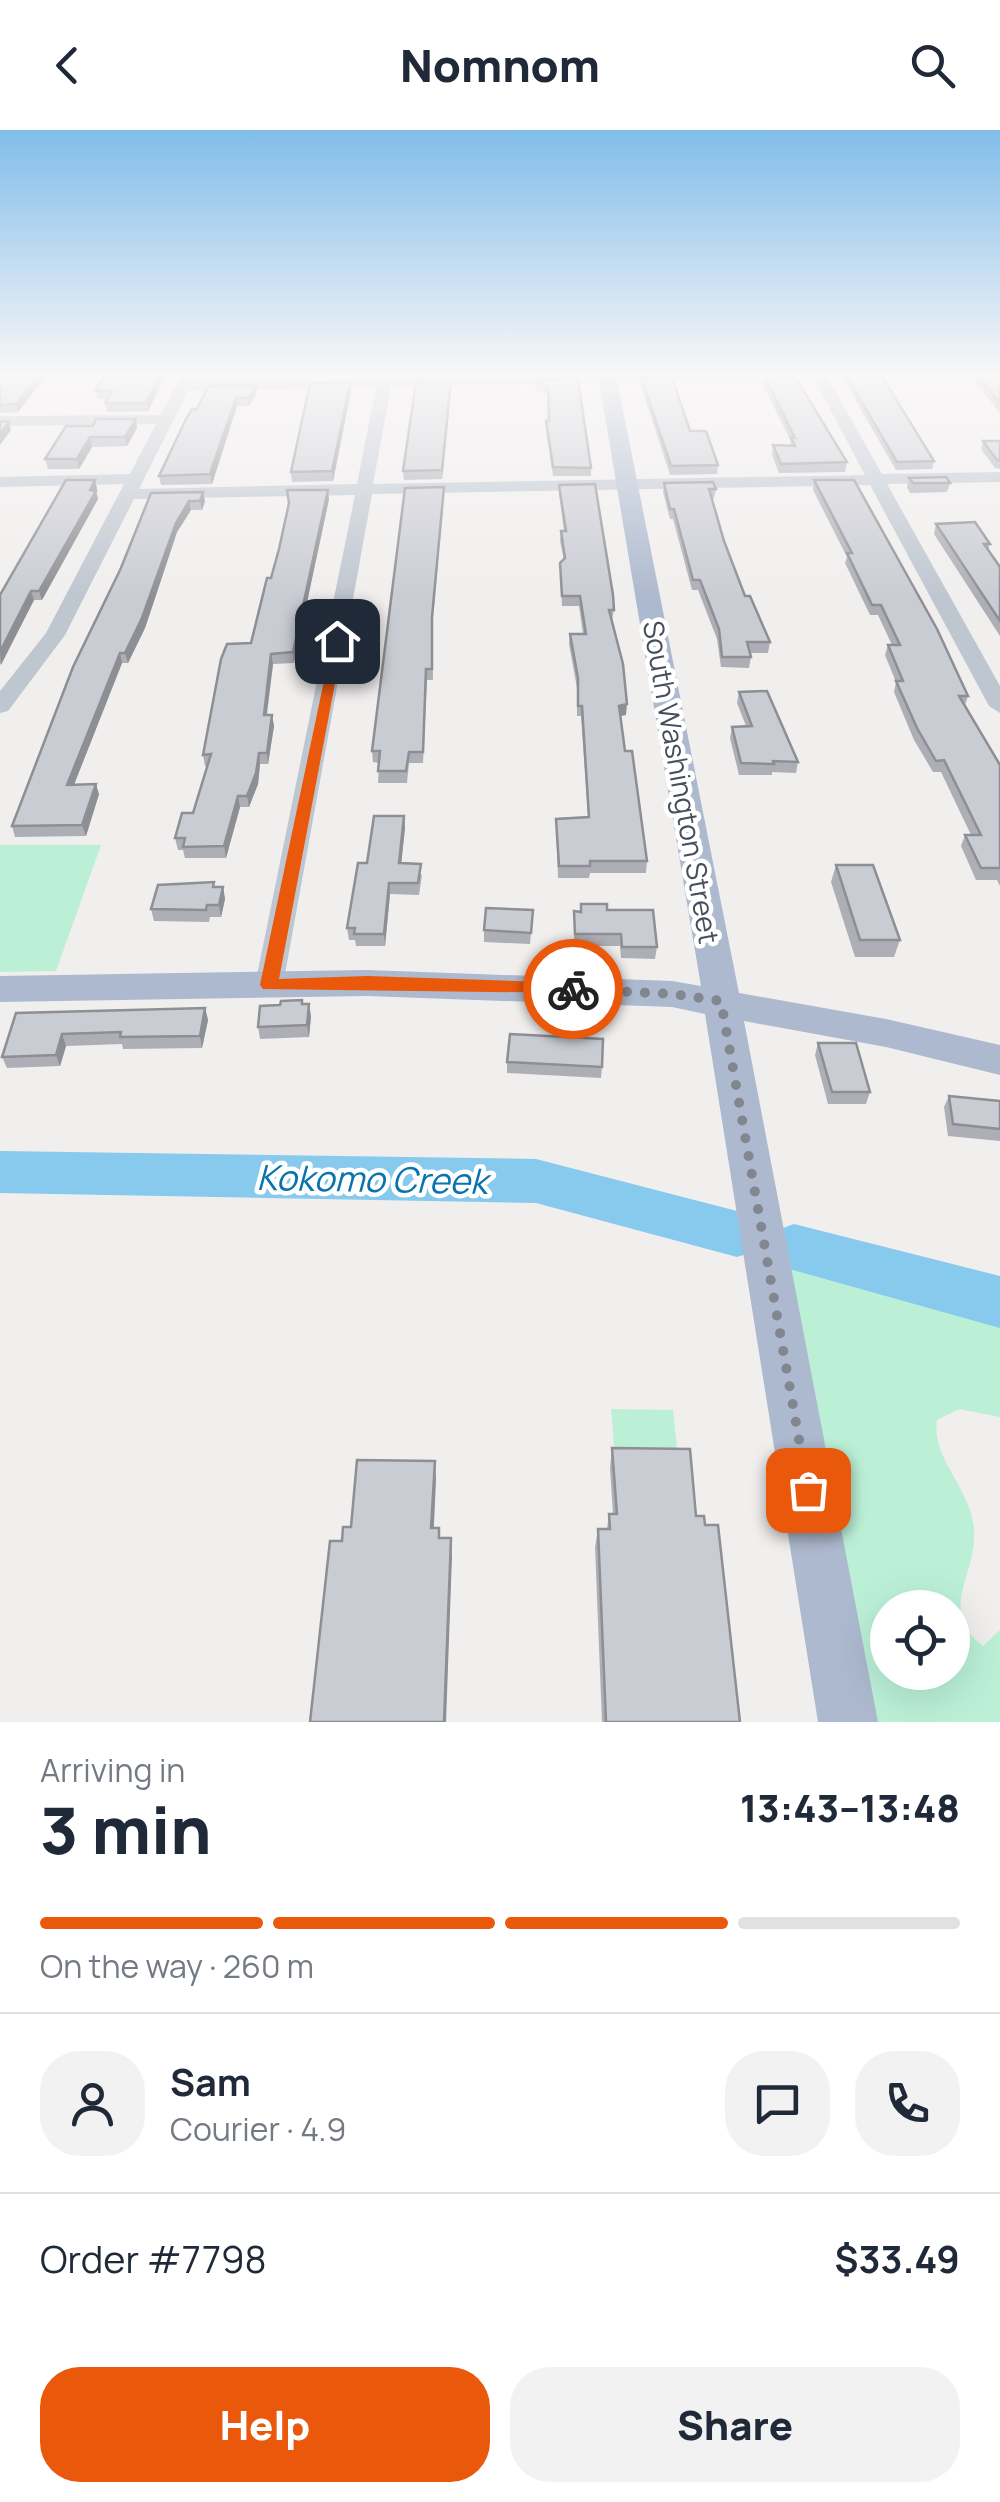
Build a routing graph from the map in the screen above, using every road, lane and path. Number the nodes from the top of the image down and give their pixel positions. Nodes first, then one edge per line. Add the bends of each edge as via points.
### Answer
1 (151, 449) edge
2 (373, 449) edge
3 (621, 449) edge
4 (861, 449) edge
5 (877, 478) junction
6 (1000, 478) edge
7 (0, 482) edge
8 (628, 484) junction
9 (132, 487) junction
10 (366, 490) junction
11 (0, 706) edge
12 (1000, 706) edge
13 (269, 985) junction
14 (0, 989) edge
15 (721, 1001) junction
16 (1000, 1060) edge
17 (848, 1722) edge

1 - 9 street
2 - 10 street
3 - 8 main road, South Washington Street
4 - 5 street
5 - 6 street
5 - 8 street
5 - 12 street
7 - 9 street
8 - 10 street
8 - 15 main road, South Washington Street
9 - 10 street
9 - 11 street via 55,635
10 - 13 street
13 - 14 main road
13 - 15 main road via 533,987
15 - 16 main road
15 - 17 main road, South Washington Street

